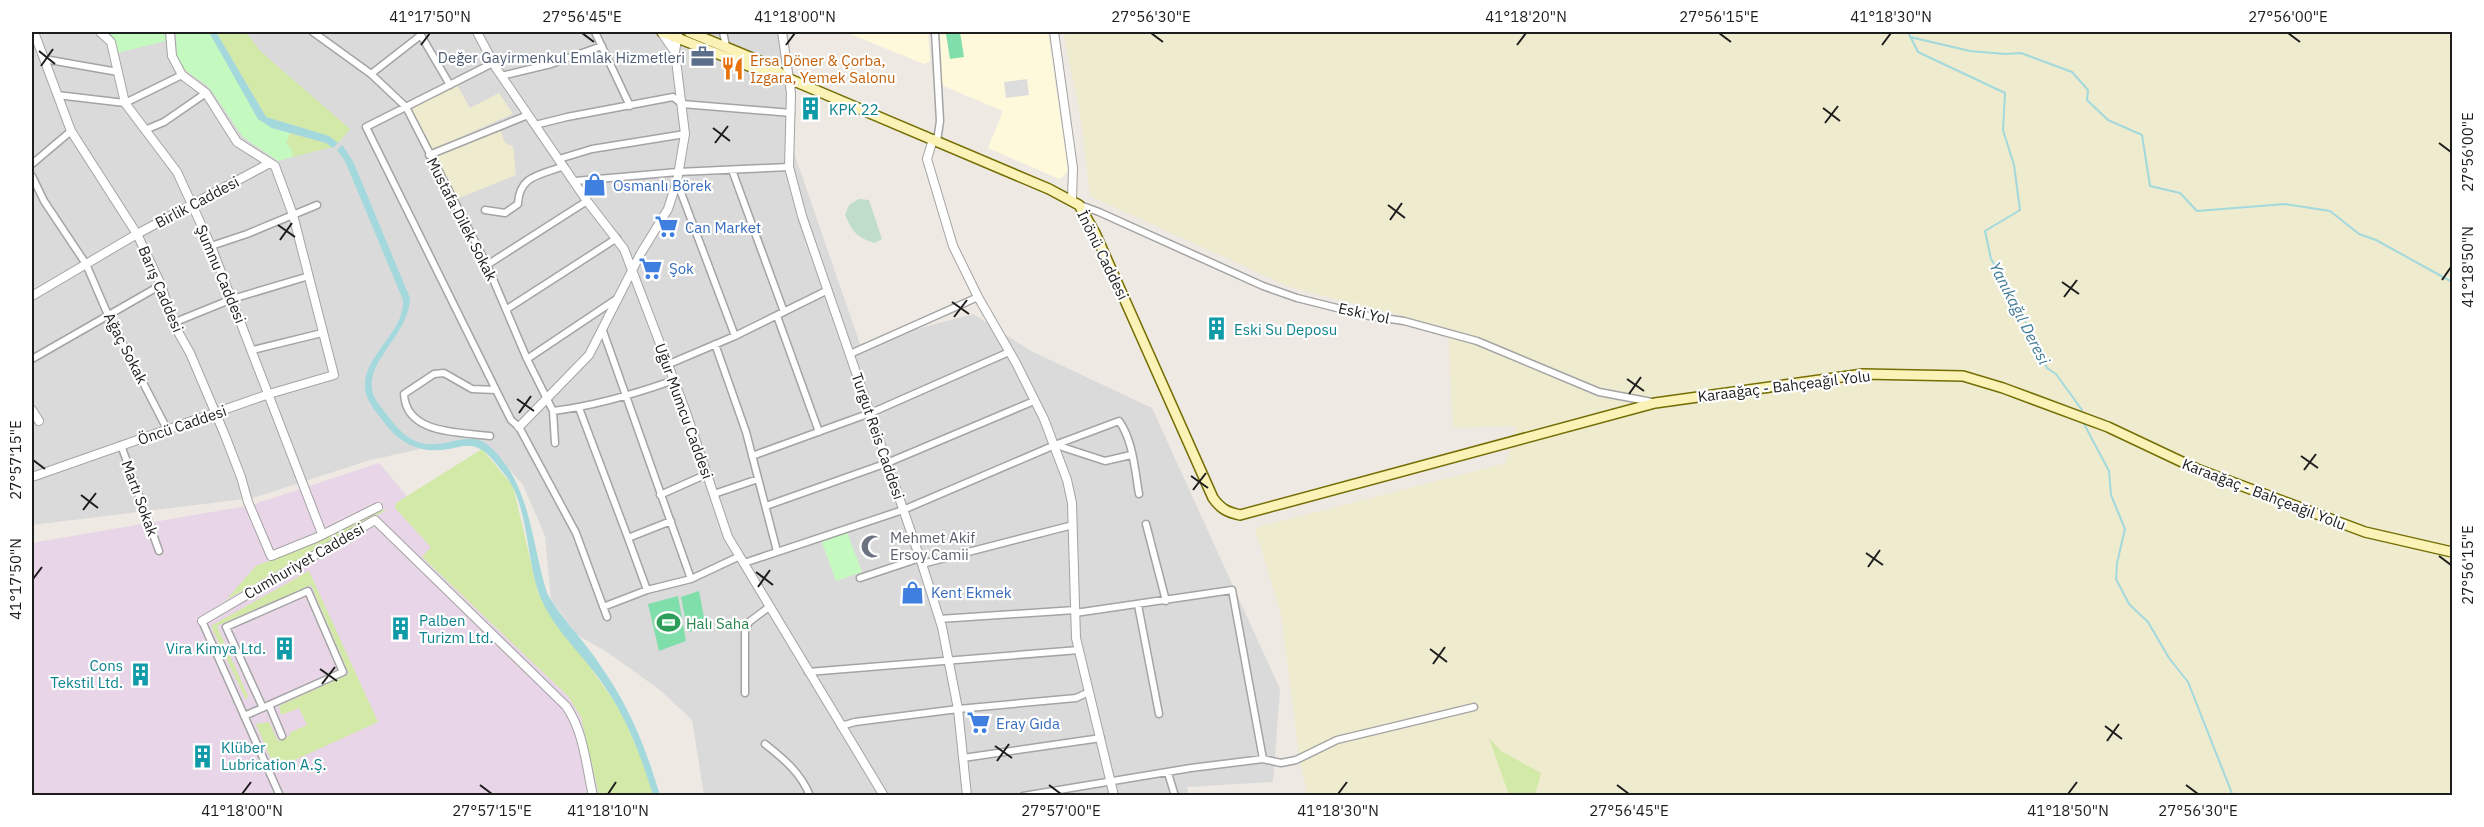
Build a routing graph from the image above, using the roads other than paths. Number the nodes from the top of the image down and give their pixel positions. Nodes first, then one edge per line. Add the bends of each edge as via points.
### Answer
1 (34, 32) edge
2 (100, 32) edge
3 (170, 32) edge
4 (314, 32) edge
5 (477, 32) edge
6 (595, 32) edge
7 (662, 32) edge
8 (689, 32) edge
9 (723, 32) edge
10 (782, 32) edge
11 (935, 32) edge
12 (1054, 32) edge
13 (420, 33) edge
14 (678, 35) edge
15 (602, 46) junction
16 (726, 46) junction
17 (675, 52) junction
18 (44, 60) junction
19 (493, 63) junction
20 (118, 72) junction
21 (371, 74) junction
22 (182, 75) junction
23 (501, 76) junction
24 (787, 78) junction
25 (450, 85) junction
26 (207, 93) junction
27 (57, 95) junction
28 (125, 103) junction
29 (682, 104) junction
30 (630, 106) junction
31 (406, 107) junction
32 (790, 113) junction
33 (528, 115) junction
34 (535, 125) junction
35 (145, 130) junction
36 (71, 131) junction
37 (685, 134) junction
38 (935, 140) junction
39 (429, 155) junction
40 (561, 162) junction
41 (270, 163) junction
42 (32, 164) edge
43 (789, 167) junction
44 (732, 170) junction
45 (678, 172) junction
46 (32, 176) edge
47 (677, 181) junction
48 (575, 182) junction
49 (587, 201) junction
50 (1075, 202) junction
51 (317, 205) dead end
52 (192, 206) junction
53 (485, 210) dead end
54 (293, 215) junction
55 (137, 234) junction
56 (617, 238) junction
57 (211, 246) junction
58 (86, 264) junction
59 (487, 265) junction
60 (633, 269) junction
61 (309, 276) junction
62 (161, 285) junction
63 (828, 290) junction
64 (32, 295) edge
65 (978, 297) junction
66 (618, 298) junction
67 (232, 299) junction
68 (507, 309) junction
69 (784, 312) junction
70 (108, 315) junction
71 (777, 316) junction
72 (174, 323) junction
73 (603, 331) junction
74 (322, 333) junction
75 (735, 336) junction
76 (715, 344) junction
77 (253, 350) junction
78 (1009, 352) junction
79 (850, 354) junction
80 (32, 359) edge
81 (527, 359) junction
82 (669, 363) junction
83 (674, 380) junction
84 (496, 390) junction
85 (269, 394) junction
86 (627, 396) junction
87 (547, 400) junction
88 (1034, 401) junction
89 (1655, 403) junction
90 (579, 408) junction
91 (32, 410) edge
92 (552, 411) junction
93 (870, 413) junction
94 (215, 414) junction
95 (39, 421) dead end
96 (519, 427) junction
97 (168, 431) junction
98 (819, 432) junction
99 (490, 436) dead end
100 (555, 443) dead end
101 (1055, 445) junction
102 (121, 446) junction
103 (1131, 455) junction
104 (752, 456) junction
105 (887, 463) junction
106 (707, 474) junction
107 (32, 477) edge
108 (758, 479) junction
109 (714, 494) junction
110 (1139, 494) dead end
111 (660, 495) junction
112 (1213, 498) joint
113 (766, 506) junction
114 (378, 507) dead end
115 (903, 510) junction
116 (671, 521) junction
117 (1146, 524) dead end
118 (1073, 525) junction
119 (321, 531) dead end
120 (628, 537) junction
121 (159, 551) dead end
122 (777, 551) junction
123 (2452, 552) edge
124 (742, 560) junction
125 (921, 561) junction
126 (860, 578) dead end
127 (691, 579) junction
128 (646, 590) junction
129 (1166, 601) junction
130 (1138, 605) junction
131 (603, 607) junction
132 (769, 607) junction
133 (1075, 611) junction
134 (607, 617) dead end
135 (939, 619) junction
136 (202, 621) joint
137 (1078, 650) junction
138 (948, 662) junction
139 (808, 672) junction
140 (1089, 692) junction
141 (745, 693) dead end
142 (266, 706) junction
143 (1474, 706) dead end
144 (958, 709) junction
145 (1159, 714) dead end
146 (244, 716) junction
147 (841, 726) junction
148 (282, 736) dead end
149 (1101, 738) junction
150 (765, 744) dead end
151 (963, 758) junction
152 (1263, 759) junction
153 (1168, 773) junction
154 (1112, 782) junction
155 (280, 795) edge
156 (593, 795) edge
157 (810, 795) edge
158 (884, 795) edge
159 (967, 795) edge
160 (1023, 795) edge
161 (1114, 795) edge
162 (1175, 795) edge

1 - 18 street, Barış Caddesi
2 - 20 street, Şumnu Caddesi via 111,42
3 - 22 street via 172,56
4 - 21 street, Mustafa Dilek Sokak
5 - 19 street, Uğur Mumcu Caddesi
6 - 15 street
7 - 14 main road, İnönü Caddesi
7 - 17 street
8 - 16 main road, İnönü Caddesi
9 - 16 street
10 - 24 street, Turgut Reis Caddesi
11 - 38 street via 940,121
12 - 50 street
13 - 21 street
13 - 25 street
14 - 17 street
14 - 24 main road, İnönü Caddesi
15 - 23 street
15 - 30 street
16 - 24 main road, İnönü Caddesi via 767,64
17 - 29 street
18 - 20 street
18 - 27 street, Barış Caddesi
19 - 23 street, Uğur Mumcu Caddesi
19 - 25 street
20 - 28 street, Şumnu Caddesi
21 - 31 street, Mustafa Dilek Sokak
22 - 26 street
22 - 28 street
23 - 33 street, Uğur Mumcu Caddesi
24 - 32 street, Turgut Reis Caddesi
24 - 38 main road, İnönü Caddesi
25 - 31 street
26 - 35 street
26 - 41 street via 237,142
27 - 28 street
27 - 36 street, Barış Caddesi
28 - 35 street, Şumnu Caddesi
29 - 30 street via 673,97
29 - 32 street
29 - 37 street
30 - 34 street
31 - 39 street, Mustafa Dilek Sokak
31 - 84 street via 366,127
32 - 43 street, Turgut Reis Caddesi
33 - 34 street, Uğur Mumcu Caddesi
33 - 39 street
34 - 40 street, Uğur Mumcu Caddesi
35 - 52 street, Şumnu Caddesi via 174,167
36 - 42 street
36 - 55 street, Barış Caddesi
37 - 40 street via 592,149
37 - 45 street
38 - 50 main road, İnönü Caddesi
38 - 65 street via 927,159 953,246
39 - 59 street, Mustafa Dilek Sokak
40 - 48 street, Uğur Mumcu Caddesi
40 - 53 street via 526,181 519,190 518,204 505,213
41 - 52 street, Birlik Caddesi
41 - 54 street via 275,166
43 - 44 street
43 - 63 street, Turgut Reis Caddesi
44 - 45 street
44 - 69 street
45 - 47 street
45 - 48 street
46 - 58 street, Ağaç Sokak
47 - 60 street via 668,209
47 - 75 street
48 - 49 street, Uğur Mumcu Caddesi
49 - 56 street, Uğur Mumcu Caddesi
49 - 59 street
50 - 89 street, Eski Yol via 1297,298 1477,341 1599,392
50 - 112 main road, İnönü Caddesi via 1095,233
51 - 54 street
52 - 55 street, Birlik Caddesi
52 - 57 street, Şumnu Caddesi
54 - 57 street
54 - 61 street
55 - 58 street, Birlik Caddesi
55 - 62 street, Barış Caddesi
56 - 60 street, Uğur Mumcu Caddesi
56 - 68 street
57 - 67 street, Şumnu Caddesi
58 - 64 street, Birlik Caddesi
58 - 70 street, Ağaç Sokak
59 - 68 street, Mustafa Dilek Sokak
60 - 66 street
60 - 82 street, Uğur Mumcu Caddesi
61 - 67 street
61 - 74 street
62 - 70 street
62 - 72 street, Barış Caddesi
63 - 69 street
63 - 79 street, Turgut Reis Caddesi
65 - 78 street
65 - 79 street
66 - 73 street
66 - 81 street
67 - 72 street
67 - 77 street, Şumnu Caddesi
68 - 81 street, Mustafa Dilek Sokak
69 - 71 street
70 - 80 street
70 - 97 street, Ağaç Sokak
71 - 75 street
71 - 98 street
72 - 94 street, Barış Caddesi
73 - 86 street
73 - 87 street via 588,355
74 - 77 street
74 - 85 street, Öncü Caddesi via 333,375
75 - 76 street
76 - 82 street
76 - 104 street
77 - 85 street, Şumnu Caddesi
78 - 88 street
78 - 93 street
79 - 93 street, Turgut Reis Caddesi
81 - 87 street, Mustafa Dilek Sokak
82 - 83 street, Uğur Mumcu Caddesi
83 - 86 street
83 - 106 street, Uğur Mumcu Caddesi
84 - 96 street via 511,420
84 - 99 street via 472,389 444,373 428,376 404,394 408,408 426,426
85 - 94 street, Öncü Caddesi
85 - 119 street, Şumnu Caddesi
86 - 90 street
86 - 111 street
87 - 92 street, Mustafa Dilek Sokak
87 - 96 street
88 - 101 street
88 - 105 street
89 - 112 main road, Karaağaç - Bahçeağıl Yolu via 1240,514 1223,510
89 - 123 main road, Karaağaç - Bahçeağıl Yolu via 1863,374 1963,376 2108,428 2197,469 2365,532
90 - 92 street
90 - 120 street
91 - 95 street
92 - 100 street, Mustafa Dilek Sokak
93 - 98 street
93 - 105 street, Turgut Reis Caddesi
94 - 97 street, Öncü Caddesi
94 - 114 street, Barış Caddesi via 271,556
96 - 131 street via 576,533
97 - 102 street, Öncü Caddesi
98 - 104 street
101 - 103 street via 1105,461
101 - 103 street via 1119,421
101 - 115 street
101 - 118 street via 1072,502
102 - 107 street, Öncü Caddesi
102 - 121 street, Martı Sokak
103 - 110 street
104 - 108 street
105 - 113 street
105 - 115 street, Turgut Reis Caddesi
106 - 109 street, Uğur Mumcu Caddesi
106 - 111 street
108 - 109 street
108 - 113 street
109 - 124 street, Uğur Mumcu Caddesi via 728,537
111 - 116 street
113 - 122 street
115 - 122 street
115 - 125 street, Turgut Reis Caddesi
116 - 120 street
116 - 127 street
117 - 129 street
118 - 125 street
118 - 133 street
120 - 128 street
122 - 124 street
124 - 127 street
124 - 132 street, Uğur Mumcu Caddesi
125 - 126 street
125 - 135 street, Turgut Reis Caddesi
127 - 128 street
128 - 131 street
129 - 130 street
129 - 152 street via 1232,590
130 - 133 street
130 - 145 street
131 - 134 street
132 - 139 street, Uğur Mumcu Caddesi
132 - 141 street via 749,622 744,631
133 - 135 street
133 - 137 street
135 - 138 street, Turgut Reis Caddesi
136 - 146 street
136 - 156 street, Cumhuriyet Caddesi via 375,520 566,706 578,728
137 - 138 street
137 - 140 street
138 - 139 street
138 - 144 street, Turgut Reis Caddesi
139 - 147 street, Uğur Mumcu Caddesi
140 - 144 street via 1076,698
140 - 149 street
142 - 142 street via 343,672 308,591 226,627
142 - 146 street
142 - 148 street
143 - 152 street via 1337,740 1296,760 1281,763
144 - 147 street
144 - 151 street, Turgut Reis Caddesi
146 - 155 street
147 - 158 street, Uğur Mumcu Caddesi
149 - 151 street
149 - 154 street
150 - 157 street via 792,765
151 - 159 street, Turgut Reis Caddesi
152 - 153 street
153 - 154 street
153 - 162 street
154 - 160 street
154 - 161 street

